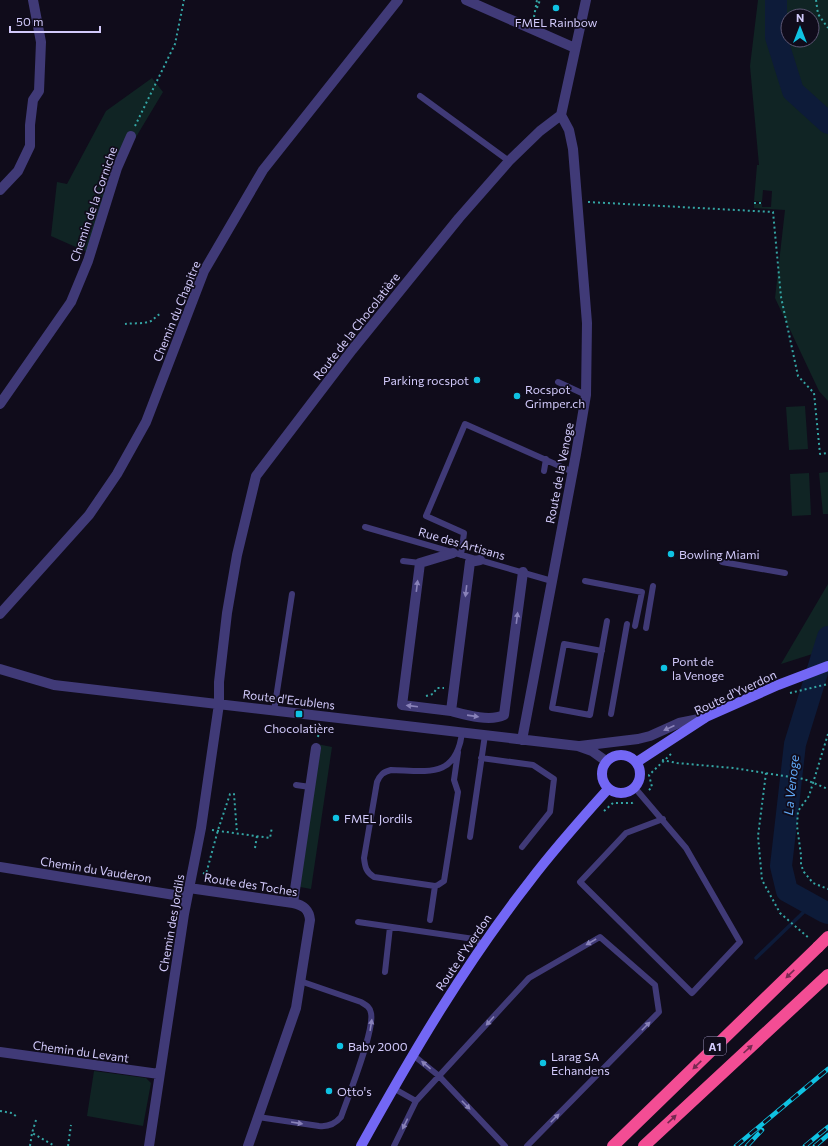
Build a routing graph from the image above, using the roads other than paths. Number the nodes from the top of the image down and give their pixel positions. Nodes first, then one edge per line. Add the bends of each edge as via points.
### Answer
1 (33, 0) edge
2 (398, 0) edge
3 (466, 0) edge
4 (586, 0) edge
5 (575, 48) junction
6 (420, 96) dead end
7 (562, 114) junction
8 (131, 136) road end
9 (508, 161) junction
10 (0, 190) edge
11 (558, 382) dead end
12 (586, 395) junction
13 (0, 404) edge
14 (546, 459) junction
15 (544, 471) dead end
16 (573, 472) junction
17 (365, 527) dead end
18 (457, 554) junction
19 (480, 560) junction
20 (403, 562) dead end
21 (722, 562) dead end
22 (420, 564) junction
23 (523, 572) junction
24 (786, 574) dead end
25 (552, 581) junction
26 (585, 581) dead end
27 (653, 586) dead end
28 (292, 594) dead end
29 (0, 614) edge
30 (607, 621) dead end
31 (627, 624) dead end
32 (635, 626) dead end
33 (646, 628) dead end
34 (602, 651) junction
35 (828, 666) edge
36 (0, 669) edge
37 (808, 674) junction
38 (828, 675) edge
39 (219, 704) junction
40 (274, 711) junction
41 (451, 711) junction
42 (611, 714) dead end
43 (706, 717) junction
44 (462, 732) junction
45 (485, 735) junction
46 (522, 740) junction
47 (578, 746) junction
48 (316, 748) road end
49 (458, 752) junction
50 (481, 758) junction
51 (606, 762) junction
52 (637, 762) junction
53 (296, 785) dead end
54 (310, 787) junction
55 (608, 789) junction
56 (639, 792) junction
57 (663, 820) junction
58 (470, 837) dead end
59 (522, 847) dead end
60 (0, 867) edge
61 (435, 886) junction
62 (188, 892) junction
63 (293, 903) junction
64 (430, 920) dead end
65 (358, 922) dead end
66 (390, 927) junction
67 (828, 937) edge
68 (483, 945) junction
69 (385, 972) dead end
70 (828, 975) edge
71 (300, 981) junction
72 (0, 1052) edge
73 (413, 1054) junction
74 (160, 1074) junction
75 (439, 1076) junction
76 (393, 1088) junction
77 (416, 1101) junction
78 (258, 1116) junction
79 (148, 1146) edge
80 (248, 1146) edge
81 (361, 1146) edge
82 (394, 1146) edge
83 (505, 1146) edge
84 (527, 1146) edge
85 (613, 1146) edge
86 (644, 1146) edge

1 - 10 street via 42,42 39,91 33,100 30,146 18,171
2 - 29 street, Chemin du Chapitre via 263,170 204,271 146,422 117,474 90,515
3 - 5 street
4 - 5 street
5 - 7 street
6 - 9 lane
7 - 9 street, Route de la Chocolatière
7 - 12 street, Route de la Venoge via 573,149 587,324
8 - 13 street, Chemin de la Corniche via 117,168 88,261 71,302
9 - 39 street, Route de la Chocolatière via 352,350 256,476 237,555 227,613
11 - 12 lane
12 - 16 street, Route de la Venoge
14 - 15 lane
14 - 16 lane
14 - 18 lane via 465,424 426,516 464,533
16 - 25 street, Route de la Venoge
17 - 18 lane, Rue des Artisans
18 - 19 lane, Rue des Artisans
18 - 22 street
19 - 23 lane, Rue des Artisans
19 -> 41 street via 470,562
20 - 22 lane
21 - 24 lane
41 -> 22 street via 402,705
23 - 25 lane, Rue des Artisans
41 -> 23 street via 497,718 504,715
25 - 46 street, Route de la Venoge
26 - 32 lane via 642,592
27 - 33 lane
28 - 40 lane
30 - 34 lane
31 - 42 lane
34 - 34 lane via 590,715 552,708 564,644
35 - 37 main road, Route d'Yverdon
36 - 39 street, Route d'Ecublens via 54,686
37 - 38 main road
37 - 43 main road, Route d'Yverdon
39 - 40 street, Route d'Ecublens
39 - 62 street, Chemin des Jordils via 201,828
40 - 44 street, Route d'Ecublens
43 -> 47 street, Route d'Ecublens via 679,723 638,739
43 - 52 main road, Route d'Yverdon
44 - 45 street, Route d'Ecublens
44 - 49 lane
45 - 46 street, Route d'Ecublens
45 - 50 lane
46 - 47 street, Route d'Ecublens
47 - 51 street, Route d'Ecublens via 592,751
48 - 54 street
49 - 61 lane via 454,780 458,792 445,877 442,884
49 - 61 lane via 453,760 434,771 391,770 384,772 377,782 364,858 366,870 374,877
50 - 58 lane
50 - 59 lane via 533,765 554,779 550,812
51 - 52 main road via 612,757 626,755
51 - 55 main road via 602,778
52 - 56 main road via 641,773
53 - 54 lane
54 - 63 street
55 - 56 main road via 613,792
55 - 68 main road, Route d'Yverdon via 547,859
56 - 57 lane
57 - 57 lane via 686,848 740,942 692,992 580,882 626,833
60 - 62 street, Chemin du Vauderon
61 - 64 lane
62 - 63 street, Route des Toches
62 - 74 street, Chemin des Jordils
63 - 71 street, Route des Toches via 304,907 310,920
65 - 66 lane
66 - 68 lane via 474,939
66 - 69 lane
67 -> 85 highway, A1, bridge
68 - 73 main road, Route d'Yverdon
86 -> 70 highway, A1
71 - 78 street, Route des Toches via 293,1017
78 -> 71 lane via 319,1126 337,1122 367,1042 372,1020 368,1006
72 - 74 street, Chemin du Levant
75 -> 73 lane
73 - 76 main road, Route d'Yverdon
74 - 79 street, Chemin des Jordils
75 - 77 lane
75 -> 83 lane
84 -> 75 lane via 659,1012 655,984 600,937 529,978
76 - 77 lane
76 - 81 main road, Route d'Yverdon
77 -> 82 lane
78 - 80 street, Route des Toches

